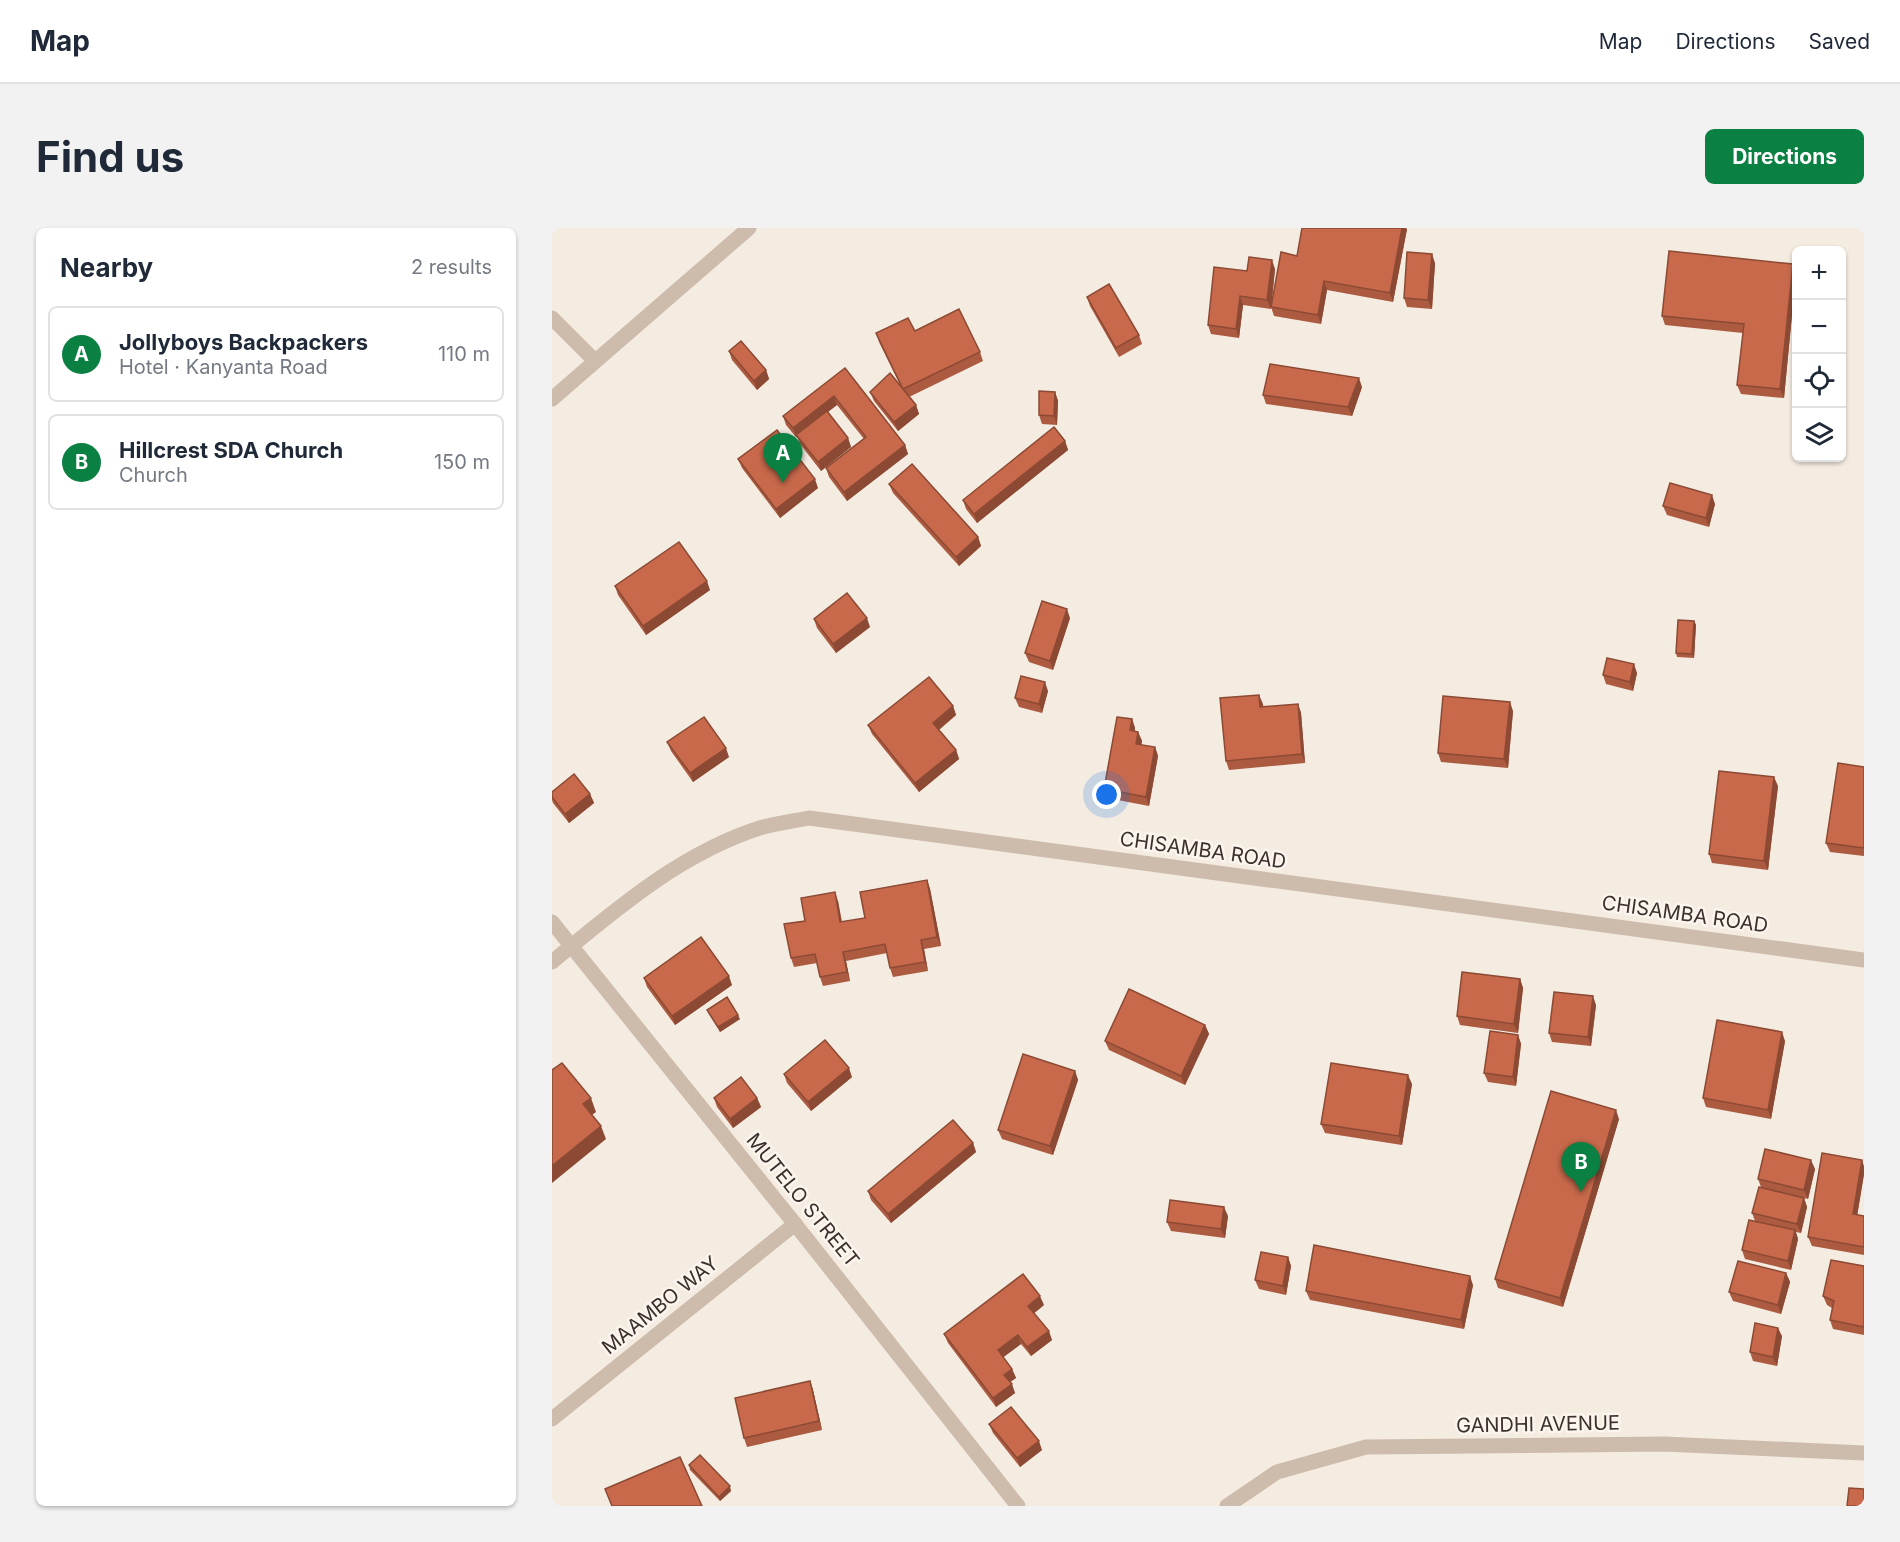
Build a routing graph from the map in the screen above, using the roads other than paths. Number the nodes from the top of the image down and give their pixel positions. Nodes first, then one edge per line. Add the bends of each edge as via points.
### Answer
1 (749, 228) edge
2 (552, 318) edge
3 (595, 361) junction
4 (552, 399) edge
5 (552, 922) edge
6 (571, 946) junction
7 (1864, 960) edge
8 (552, 962) edge
9 (795, 1224) junction
10 (552, 1419) edge
11 (1864, 1453) edge
12 (1018, 1506) edge
13 (1227, 1506) edge

1 - 3 street
2 - 3 street
3 - 4 street
5 - 6 street, MUTELO STREET
6 - 7 street, CHISAMBA ROAD via 658,878 718,844 765,826 809,818
6 - 8 street, CHISAMBA ROAD
6 - 9 street, MUTELO STREET
9 - 10 street, MAAMBO WAY
9 - 12 street, MUTELO STREET
11 - 13 street, GANDHI AVENUE via 1664,1444 1366,1447 1277,1472

